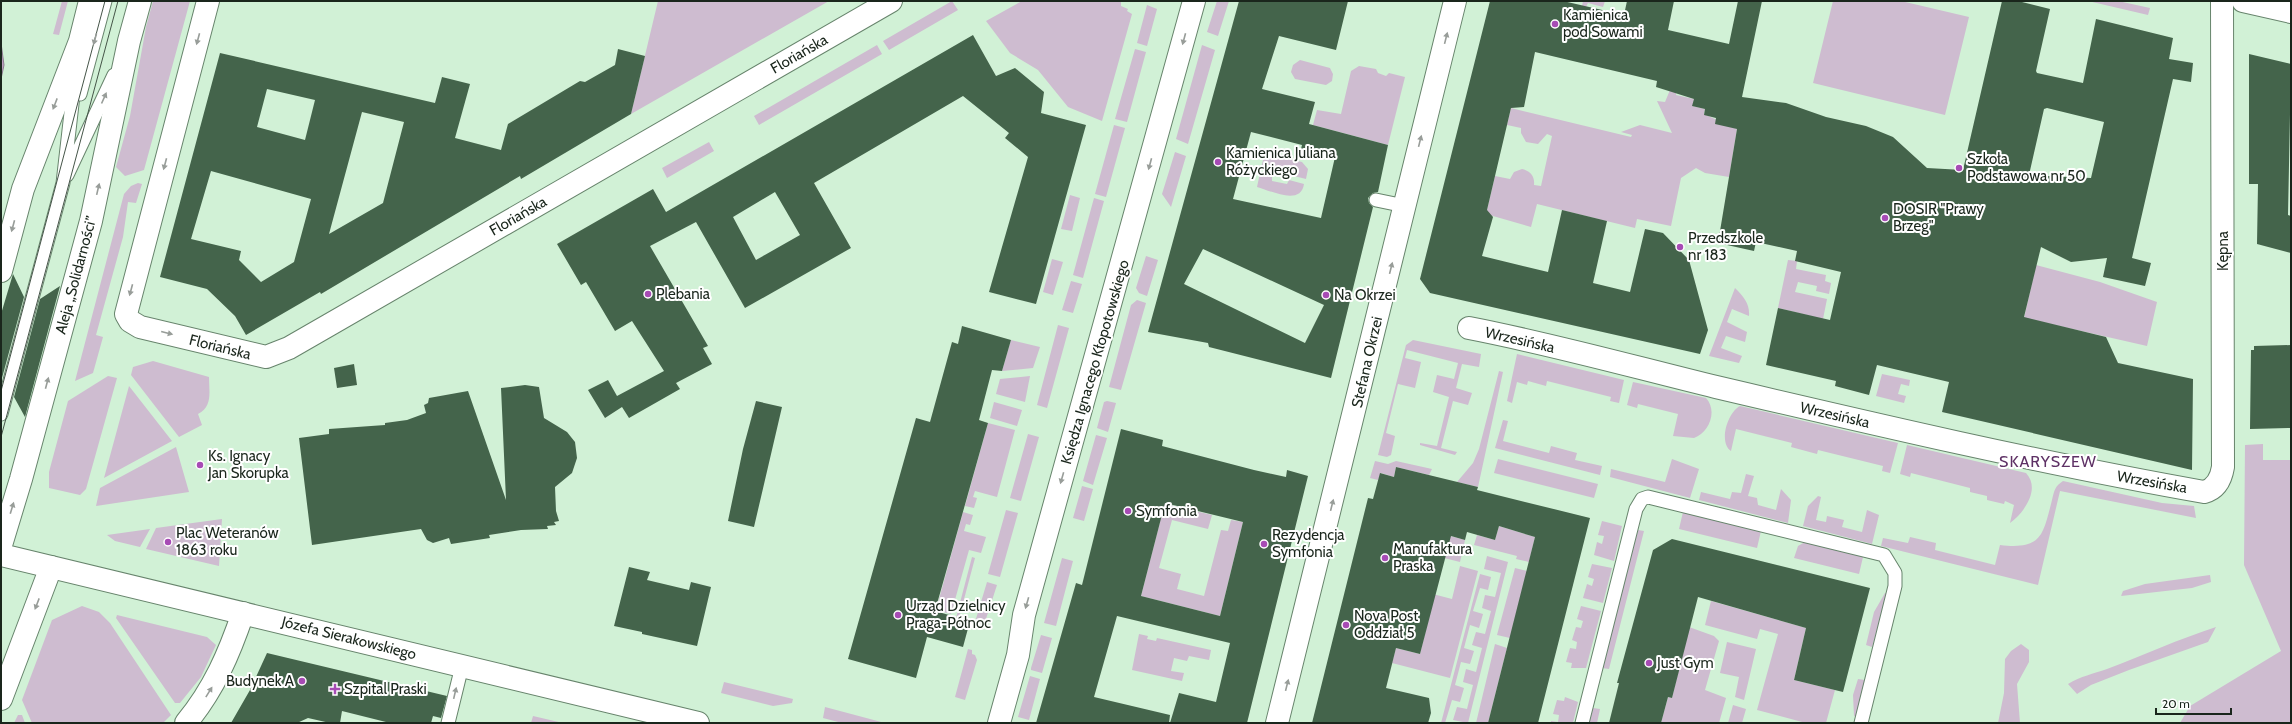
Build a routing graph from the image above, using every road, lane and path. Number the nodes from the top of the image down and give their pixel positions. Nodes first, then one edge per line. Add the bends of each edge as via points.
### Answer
1 (90, 1) edge
2 (105, 1) edge
3 (140, 1) edge
4 (208, 1) edge
5 (891, 1) edge
6 (1194, 1) edge
7 (1455, 1) edge
8 (2222, 1) edge
9 (2243, 1) edge
10 (2291, 12) edge
11 (80, 41) junction
12 (129, 41) junction
13 (68, 138) junction
14 (63, 184) junction
15 (1376, 200) dead end
16 (1405, 206) junction
17 (1, 271) edge
18 (1469, 328) dead end
19 (1, 414) edge
20 (2204, 492) joint
21 (1, 545) edge
22 (1, 555) edge
23 (51, 567) junction
24 (243, 613) junction
25 (462, 666) junction
26 (1, 699) edge
27 (664, 719) edge
28 (186, 723) edge
29 (448, 723) edge
30 (698, 723) edge
31 (999, 723) edge
32 (1277, 723) edge
33 (1582, 723) edge
34 (1861, 723) edge

1 - 11 street
2 -> 13 lane
3 - 12 street, Aleja „Solidarności”
4 -> 5 street, Floriańska via 126,310 130,321 140,327 258,356 274,355 289,348
6 -> 31 street, Księdza Ignacego Kłopotowskiego via 1024,615 1018,655
16 -> 7 street, Stefana Okrzei
8 - 20 street, Kępna via 2223,467 2214,488
9 - 10 street
11 - 13 lane
11 -> 17 street via 23,189
14 -> 12 lane
21 -> 12 street, Aleja „Solidarności” via 91,221
13 - 14 lane
14 - 19 lane
15 - 16 lane
32 -> 16 street, Stefana Okrzei
18 - 20 street, Wrzesińska via 1920,434
22 - 23 street, Józefa Sierakowskiego
23 - 24 street, Józefa Sierakowskiego
23 -> 26 street
24 - 25 street, Józefa Sierakowskiego
28 -> 24 street via 200,707 218,676
25 - 27 street, Józefa Sierakowskiego
29 -> 25 lane
27 - 30 street, Józefa Sierakowskiego
33 - 34 lane via 1636,509 1642,499 1648,497 1884,555 1895,573 1895,586

